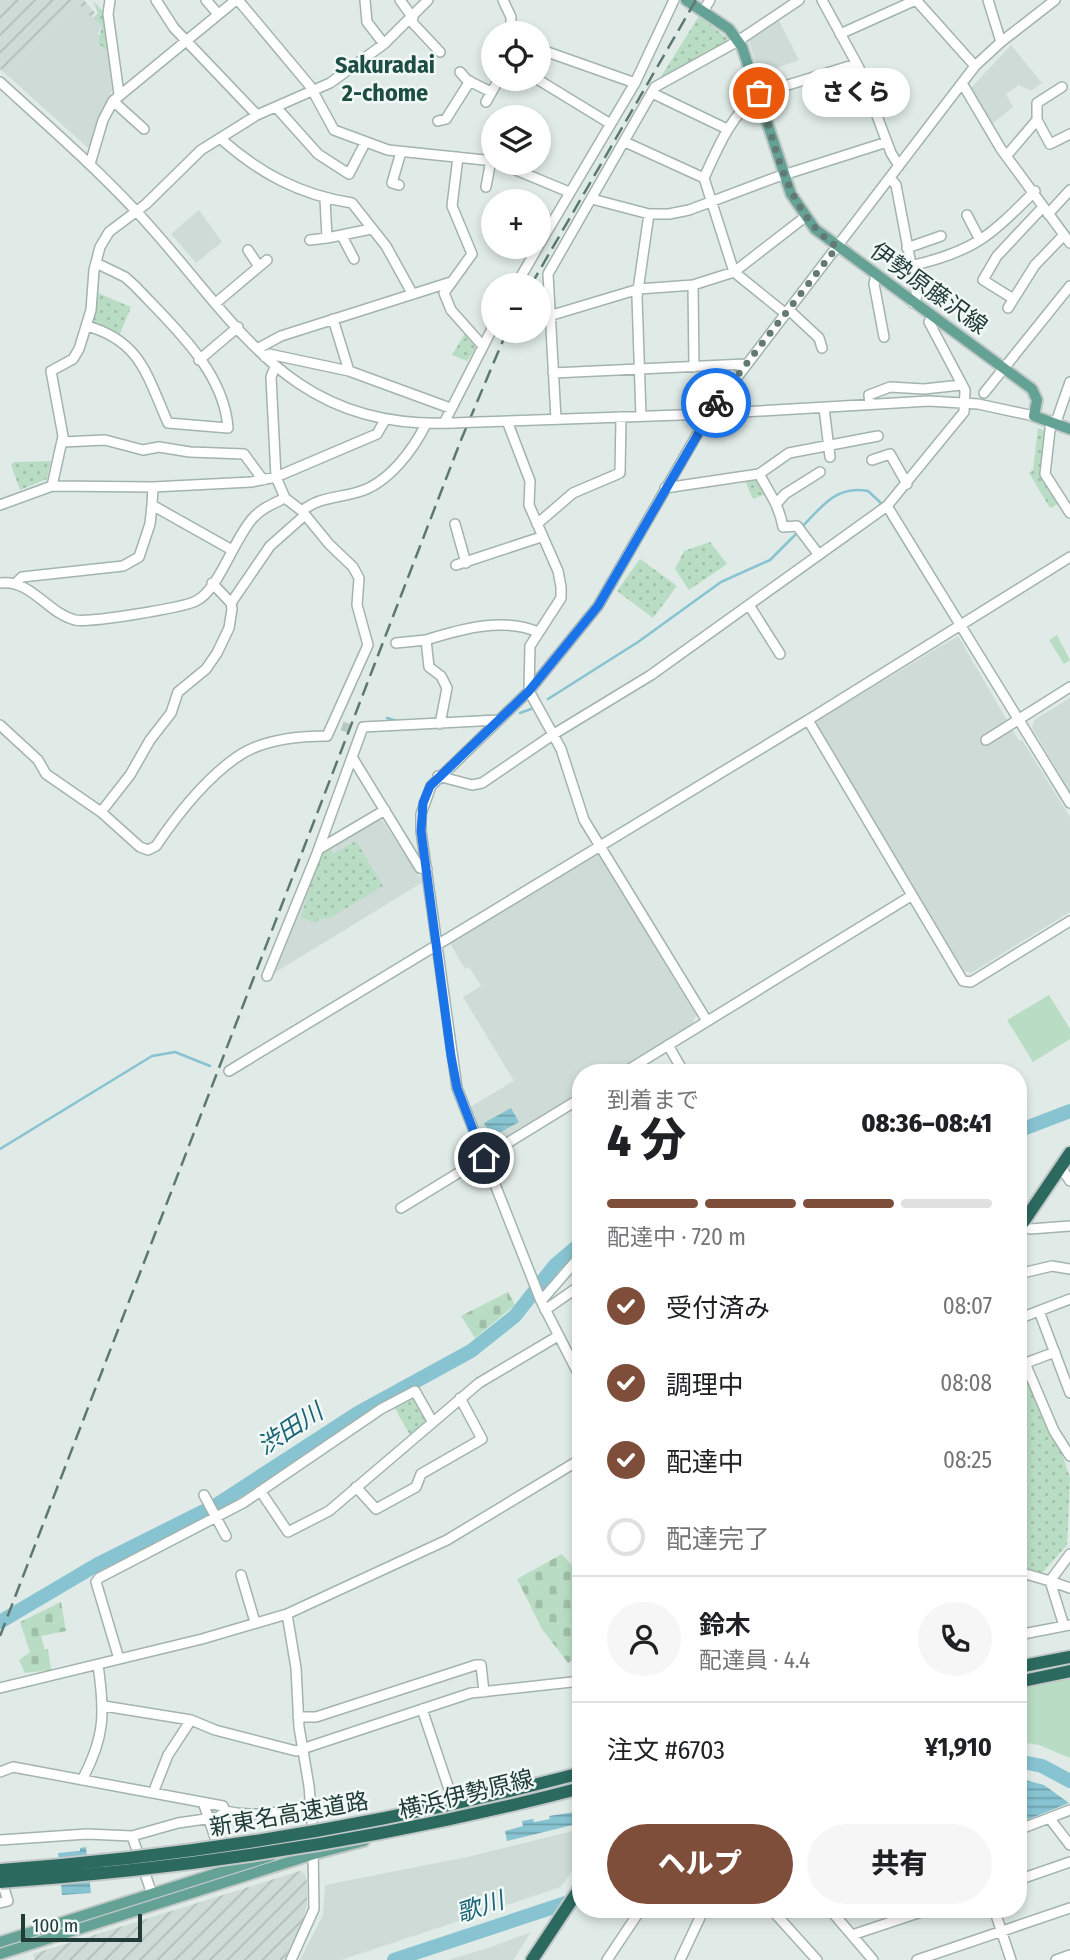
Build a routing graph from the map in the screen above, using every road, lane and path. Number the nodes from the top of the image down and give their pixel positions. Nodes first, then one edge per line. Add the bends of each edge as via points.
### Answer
1 (110, 0) edge
2 (156, 0) edge
3 (206, 0) edge
4 (237, 0) edge
5 (365, 0) edge
6 (400, 0) edge
7 (428, 0) edge
8 (503, 0) edge
9 (674, 0) edge
10 (687, 0) edge
11 (710, 0) edge
12 (799, 0) edge
13 (822, 0) edge
14 (916, 0) edge
15 (988, 0) edge
16 (1055, 0) edge
17 (703, 11) junction
18 (218, 14) junction
19 (412, 19) junction
20 (511, 21) edge
21 (840, 34) junction
22 (186, 40) junction
23 (738, 41) junction
24 (1001, 42) junction
25 (384, 44) junction
26 (440, 52) dead end
27 (551, 54) edge
28 (856, 64) junction
29 (975, 66) junction
30 (460, 72) dead end
31 (470, 81) junction
32 (0, 82) edge
33 (635, 83) junction
34 (962, 83) junction
35 (1062, 87) dead end
36 (551, 88) edge
37 (313, 93) junction
38 (491, 93) joint
39 (652, 93) junction
40 (759, 93) junction
41 (116, 97) junction
42 (444, 101) dead end
43 (486, 102) dead end
44 (276, 107) junction
45 (454, 107) junction
46 (257, 115) junction
47 (1037, 120) junction
48 (438, 121) dead end
49 (609, 123) junction
50 (144, 129) dead end
51 (727, 129) junction
52 (1070, 134) edge
53 (220, 138) junction
54 (625, 142) junction
55 (887, 142) junction
56 (365, 143) junction
57 (401, 152) junction
58 (1008, 155) junction
59 (458, 157) junction
60 (481, 160) edge
61 (90, 164) junction
62 (899, 166) junction
63 (490, 175) edge
64 (528, 175) edge
65 (785, 175) junction
66 (704, 178) junction
67 (890, 178) junction
68 (392, 183) dead end
69 (486, 187) dead end
70 (1070, 190) edge
71 (1035, 191) junction
72 (569, 192) junction
73 (325, 199) junction
74 (592, 199) junction
75 (712, 202) junction
76 (1045, 210) junction
77 (136, 211) junction
78 (649, 214) junction
79 (967, 215) dead end
80 (805, 217) junction
81 (551, 224) edge
82 (371, 229) junction
83 (342, 236) junction
84 (941, 236) dead end
85 (327, 238) junction
86 (1066, 239) edge
87 (310, 240) dead end
88 (980, 240) junction
89 (837, 247) junction
90 (907, 248) junction
91 (248, 250) dead end
92 (354, 259) dead end
93 (267, 260) dead end
94 (96, 263) junction
95 (258, 265) junction
96 (910, 266) junction
97 (734, 272) junction
98 (549, 273) edge
99 (876, 275) junction
100 (451, 282) junction
101 (694, 285) junction
102 (1070, 286) edge
103 (639, 289) junction
104 (412, 293) junction
105 (217, 302) junction
106 (913, 303) junction
107 (788, 312) junction
108 (551, 315) edge
109 (933, 317) junction
110 (333, 319) junction
111 (87, 326) junction
112 (238, 327) junction
113 (884, 337) dead end
114 (551, 343) edge
115 (482, 345) joint
116 (822, 348) dead end
117 (257, 349) junction
118 (265, 357) junction
119 (199, 359) junction
120 (746, 364) junction
121 (694, 366) junction
122 (275, 367) junction
123 (1002, 367) junction
124 (639, 369) junction
125 (349, 371) junction
126 (553, 373) junction
127 (1070, 382) edge
128 (961, 385) junction
129 (984, 393) dead end
130 (965, 402) junction
131 (870, 404) junction
132 (450, 408) junction
133 (824, 408) junction
134 (709, 414) junction
135 (641, 416) junction
136 (1034, 416) junction
137 (621, 417) junction
138 (556, 419) junction
139 (385, 420) junction
140 (506, 421) junction
141 (1053, 422) junction
142 (448, 423) junction
143 (426, 424) junction
144 (1070, 429) edge
145 (878, 436) dead end
146 (63, 442) junction
147 (828, 444) junction
148 (830, 457) dead end
149 (872, 460) dead end
150 (820, 472) dead end
151 (759, 474) junction
152 (276, 477) junction
153 (263, 480) junction
154 (907, 484) junction
155 (52, 486) junction
156 (153, 487) junction
157 (665, 488) junction
158 (285, 498) junction
159 (776, 503) junction
160 (0, 505) edge
161 (152, 505) junction
162 (887, 506) junction
163 (303, 513) junction
164 (1070, 513) edge
165 (455, 524) dead end
166 (537, 524) junction
167 (541, 537) junction
168 (232, 550) junction
169 (819, 555) junction
170 (1070, 557) edge
171 (0, 583) edge
172 (16, 583) junction
173 (212, 583) junction
174 (231, 603) junction
175 (749, 605) junction
176 (961, 624) junction
177 (538, 632) junction
178 (426, 640) junction
179 (396, 643) dead end
180 (780, 654) dead end
181 (1070, 687) edge
182 (529, 691) junction
183 (1018, 719) junction
184 (498, 720) junction
185 (808, 720) junction
186 (440, 724) junction
187 (0, 725) edge
188 (554, 734) junction
189 (986, 740) dead end
190 (352, 757) junction
191 (438, 776) junction
192 (1070, 803) edge
193 (384, 810) junction
194 (102, 812) junction
195 (599, 847) junction
196 (319, 849) junction
197 (427, 869) junction
198 (911, 896) junction
199 (1070, 921) edge
200 (437, 946) junction
201 (267, 976) dead end
202 (707, 1021) junction
203 (667, 1045) junction
204 (637, 1064) edge
205 (679, 1064) edge
206 (229, 1071) dead end
207 (572, 1104) edge
208 (1070, 1153) edge
209 (484, 1158) junction
210 (1061, 1167) junction
211 (1070, 1181) edge
212 (401, 1208) dead end
213 (1027, 1225) edge
214 (1070, 1226) edge
215 (1027, 1230) edge
216 (572, 1266) edge
217 (1070, 1269) edge
218 (1027, 1272) edge
219 (572, 1290) edge
220 (1070, 1299) edge
221 (542, 1303) junction
222 (1039, 1311) junction
223 (1027, 1316) edge
224 (558, 1336) junction
225 (1055, 1352) junction
226 (572, 1362) edge
227 (1027, 1362) edge
228 (1027, 1374) edge
229 (1070, 1393) edge
230 (460, 1398) junction
231 (432, 1421) junction
232 (1069, 1453) edge
233 (572, 1465) edge
234 (356, 1487) junction
235 (261, 1492) junction
236 (204, 1494) dead end
237 (216, 1516) junction
238 (226, 1536) dead end
239 (1070, 1554) edge
240 (1027, 1574) edge
241 (241, 1575) dead end
242 (1050, 1581) junction
243 (1070, 1588) edge
244 (287, 1614) junction
245 (255, 1622) junction
246 (1067, 1626) edge
247 (1027, 1633) edge
248 (1070, 1657) edge
249 (119, 1659) junction
250 (99, 1665) junction
251 (1027, 1665) edge
252 (1070, 1671) edge
253 (1027, 1680) edge
254 (572, 1682) edge
255 (0, 1688) edge
256 (484, 1692) junction
257 (104, 1706) junction
258 (422, 1709) junction
259 (298, 1717) junction
260 (191, 1720) junction
261 (303, 1750) junction
262 (0, 1772) edge
263 (572, 1775) edge
264 (82, 1780) junction
265 (572, 1782) edge
266 (572, 1791) edge
267 (572, 1792) edge
268 (153, 1793) junction
269 (203, 1802) junction
270 (303, 1805) dead end
271 (455, 1807) junction
272 (1070, 1810) edge
273 (225, 1811) junction
274 (208, 1819) junction
275 (1050, 1819) junction
276 (1027, 1827) edge
277 (132, 1836) junction
278 (0, 1840) edge
279 (1070, 1844) edge
280 (314, 1848) junction
281 (1070, 1862) edge
282 (0, 1870) edge
283 (226, 1870) junction
284 (1027, 1877) edge
285 (0, 1880) edge
286 (152, 1894) junction
287 (572, 1900) edge
288 (0, 1903) edge
289 (1070, 1908) edge
290 (635, 1918) edge
291 (700, 1918) edge
292 (779, 1918) edge
293 (840, 1918) edge
294 (903, 1918) edge
295 (997, 1918) edge
296 (1002, 1931) junction
297 (852, 1935) junction
298 (0, 1942) edge
299 (0, 1954) edge
300 (1070, 1955) edge
301 (291, 1960) edge
302 (533, 1960) edge
303 (607, 1960) edge
304 (680, 1960) edge
305 (817, 1960) edge
306 (873, 1960) edge
307 (917, 1960) edge
308 (1011, 1960) edge
309 (1056, 1960) edge

1 - 41 street
2 - 22 street
3 - 18 street
4 - 18 street
4 - 37 street
5 - 25 street via 367,22
6 - 19 street
7 - 19 street
8 - 20 street
9 - 33 street
10 - 17 main road, 伊勢原藤沢線
11 - 17 street
12 - 23 street
13 - 21 street
14 - 21 street
14 - 29 street
15 - 24 street
16 - 24 street
17 - 23 main road, 伊勢原藤沢線
18 - 22 street
19 - 25 street
19 - 26 street
21 - 28 street
22 - 41 street
22 - 46 street
23 - 39 street via 655,87
23 - 40 main road, 伊勢原藤沢線
24 - 29 street
25 - 37 street
27 - 33 street
28 - 40 street
28 - 55 street
29 - 34 street
30 - 31 street
31 - 38 street
31 - 45 street
32 - 61 street
33 - 49 street
34 - 58 street
34 - 62 street
35 - 47 street via 1040,97
36 - 49 street
37 - 44 street
37 - 56 street via 334,130
38 - 43 street
39 - 51 street
39 - 54 street
40 - 51 street
40 - 65 main road, 伊勢原藤沢線
41 - 50 street
41 - 61 street via 103,120
42 - 45 street
44 - 46 street
44 - 56 street via 318,154 349,174
45 - 48 street via 446,119
46 - 53 street
47 - 52 street via 1050,144
47 - 58 street
49 - 72 street
51 - 66 street
53 - 73 street via 280,183
53 - 77 street
54 - 66 street
54 - 74 street
55 - 62 street
55 - 65 street
56 - 57 street
57 - 59 street
57 - 68 street
58 - 71 street
59 - 60 street
59 - 100 street via 452,206 472,254
61 - 77 street
62 - 67 street
63 - 69 street
64 - 72 street
65 - 75 street
65 - 80 main road, 伊勢原藤沢線
66 - 75 street
67 - 89 street
67 - 90 street via 896,185
70 - 76 street
71 - 76 street
71 - 88 street
72 - 81 street
73 - 82 street via 352,203
73 - 85 street
74 - 78 street
74 - 98 street
75 - 78 street via 689,210
75 - 97 street
76 - 86 street
76 - 86 street via 997,256 983,280 1010,303 1035,265
77 - 94 street via 103,238
77 - 105 street
78 - 103 street
79 - 88 street
80 - 89 main road, 伊勢原藤沢線
80 - 97 street
82 - 83 street
82 - 104 street
83 - 85 street
83 - 92 street
84 - 90 street
85 - 87 street
88 - 96 street via 963,252
89 - 99 main road, 伊勢原藤沢線
89 - 107 street
90 - 96 street
91 - 95 street
93 - 95 street
94 - 111 street
94 - 119 street via 135,286
95 - 105 street
96 - 106 street via 917,296
97 - 101 street
97 - 107 street
99 - 106 main road, 伊勢原藤沢線
99 - 113 street
100 - 104 street
100 - 115 street via 444,293 451,310
101 - 103 street
101 - 121 street
102 - 123 street
103 - 108 street
103 - 124 street
104 - 110 street
105 - 112 street
106 - 109 main road, 伊勢原藤沢線
107 - 116 street via 819,338
107 - 120 street
109 - 123 main road, 伊勢原藤沢線
109 - 128 street via 929,322
110 - 117 street
110 - 125 street
111 - 119 street via 109,332 130,348 168,423 228,428 221,391
111 - 146 street via 73,359 51,371
112 - 117 street
112 - 119 street
114 - 126 street
115 - 132 street
117 - 118 street
118 - 122 street
118 - 125 street via 289,357
120 - 121 street
120 - 134 street
121 - 124 street
122 - 139 street via 327,402
122 - 152 street via 271,377
123 - 129 street
123 - 136 main road, 伊勢原藤沢線 via 1032,389 1037,400
124 - 126 street
124 - 135 street
125 - 132 street
126 - 138 street
127 - 141 street
128 - 130 street
128 - 131 street via 890,387 869,395
130 - 131 street
130 - 136 street
130 - 154 street via 964,412
131 - 133 street
132 - 142 street
133 - 134 street
133 - 147 street
134 - 135 street
134 - 157 street
135 - 137 street
136 - 141 main road
137 - 138 street
137 - 166 street via 620,473 573,493
138 - 140 street
139 - 143 street
139 - 152 street via 377,435
140 - 142 street, bridge
140 - 166 street via 530,481 529,505
141 - 144 main road
141 - 164 street via 1045,474
142 - 143 street
143 - 163 street via 391,473 360,492 328,498
145 - 147 street
146 - 153 street via 105,440 143,450 159,447 244,454
146 - 155 street
147 - 148 street
147 - 151 street via 789,453
149 - 154 street via 895,452
150 - 159 street
151 - 157 street
151 - 159 street
152 - 153 street
152 - 158 street
153 - 156 street via 225,486
154 - 162 street
155 - 156 street
155 - 160 street
156 - 161 street
157 - 182 street via 598,606
158 - 163 street
158 - 168 street via 251,520
159 - 169 street via 783,527 800,528
161 - 168 street
161 - 172 street via 139,557 123,566 22,577
162 - 169 street
162 - 176 street
163 - 174 street via 270,546
163 - 194 street via 359,578 357,605 368,638 339,725 327,736 300,736 237,756 148,850 140,848
165 - 167 street via 461,564
166 - 167 street
167 - 177 street via 558,571 561,598
168 - 173 street
169 - 175 street
170 - 176 street
171 - 172 street
172 - 173 street via 75,620 197,601
173 - 174 street
174 - 194 street via 229,628 217,653 206,669 178,692 171,713
175 - 180 street
175 - 188 street via 651,676
176 - 183 street
176 - 185 street
177 - 178 street via 524,626 492,626
177 - 182 street via 530,646
178 - 179 street
178 - 186 street via 429,667 447,688
181 - 183 street
182 - 184 street
182 - 188 street
183 - 189 street
183 - 192 street
184 - 186 street
184 - 191 street
185 - 195 street
185 - 198 street
186 - 190 street via 363,727 357,731
187 - 194 street via 38,760 46,774
188 - 191 street via 478,785
188 - 195 street via 584,820
190 - 193 street
190 - 196 street
191 - 197 street via 426,794 421,814
193 - 196 street
193 - 197 street via 420,868
195 - 200 street
195 - 202 street
196 - 201 street
197 - 200 street
198 - 199 street via 965,982
198 - 202 street
200 - 206 street
200 - 209 street via 457,1088
202 - 203 street
203 - 204 street
203 - 205 street
207 - 209 street
208 - 210 highway
209 - 212 street
209 - 221 street
210 - 211 street
210 - 213 highway
214 - 215 street
216 - 221 street
217 - 218 street via 1052,1266
219 - 221 street
220 - 222 street
221 - 224 street
222 - 223 street
222 - 225 street
224 - 226 street
224 - 230 street
225 - 227 street
225 - 229 street
228 - 232 street
230 - 231 street
230 - 234 street via 482,1438 421,1474 416,1487 376,1509
231 - 234 street
231 - 235 street via 415,1391 335,1439
233 - 244 street via 447,1541
234 - 235 street via 329,1511 288,1532
235 - 237 street
236 - 237 street
237 - 238 street
237 - 249 street via 96,1581
239 - 242 street
240 - 242 street
241 - 245 street
242 - 243 street
242 - 246 street
244 - 245 street
244 - 259 street
245 - 249 street
246 - 247 street
248 - 251 highway
249 - 250 street
250 - 255 street
250 - 257 street
252 - 253 highway
254 - 256 street
256 - 258 street
256 - 259 street via 481,1665 476,1665 316,1717
257 - 260 street
257 - 264 street via 95,1760
258 - 261 street
258 - 271 street
259 - 261 street
260 - 261 street via 289,1750
260 - 268 street via 167,1755
261 - 280 street
262 - 264 street via 13,1767
263 - 282 highway, 新東名高速道路, bridge via 325,1831 116,1860
264 - 268 street
265 - 271 main road, 横浜伊勢原線
266 - 280 main road, 横浜伊勢原線
267 - 285 highway, 新東名高速道路, bridge via 283,1852 144,1870
268 - 269 street
269 - 273 street via 223,1805
269 - 274 street
270 - 273 street via 280,1812
271 - 280 main road, 横浜伊勢原線
272 - 275 street
273 - 274 street
274 - 277 street
274 - 283 street
275 - 276 street
275 - 279 street
277 - 278 street
277 - 286 street
280 - 283 main road, 横浜伊勢原線
280 - 299 main road, 横浜伊勢原線
280 - 301 street via 314,1909
281 - 284 street
283 - 286 main road, 横浜伊勢原線
285 - 288 street via 8,1901
286 - 298 main road, 横浜伊勢原線
287 - 302 highway
289 - 296 street
290 - 303 street
291 - 304 street
292 - 305 street
293 - 297 street
294 - 297 street
295 - 296 street
296 - 307 street
296 - 308 street
297 - 306 street
300 - 309 street

